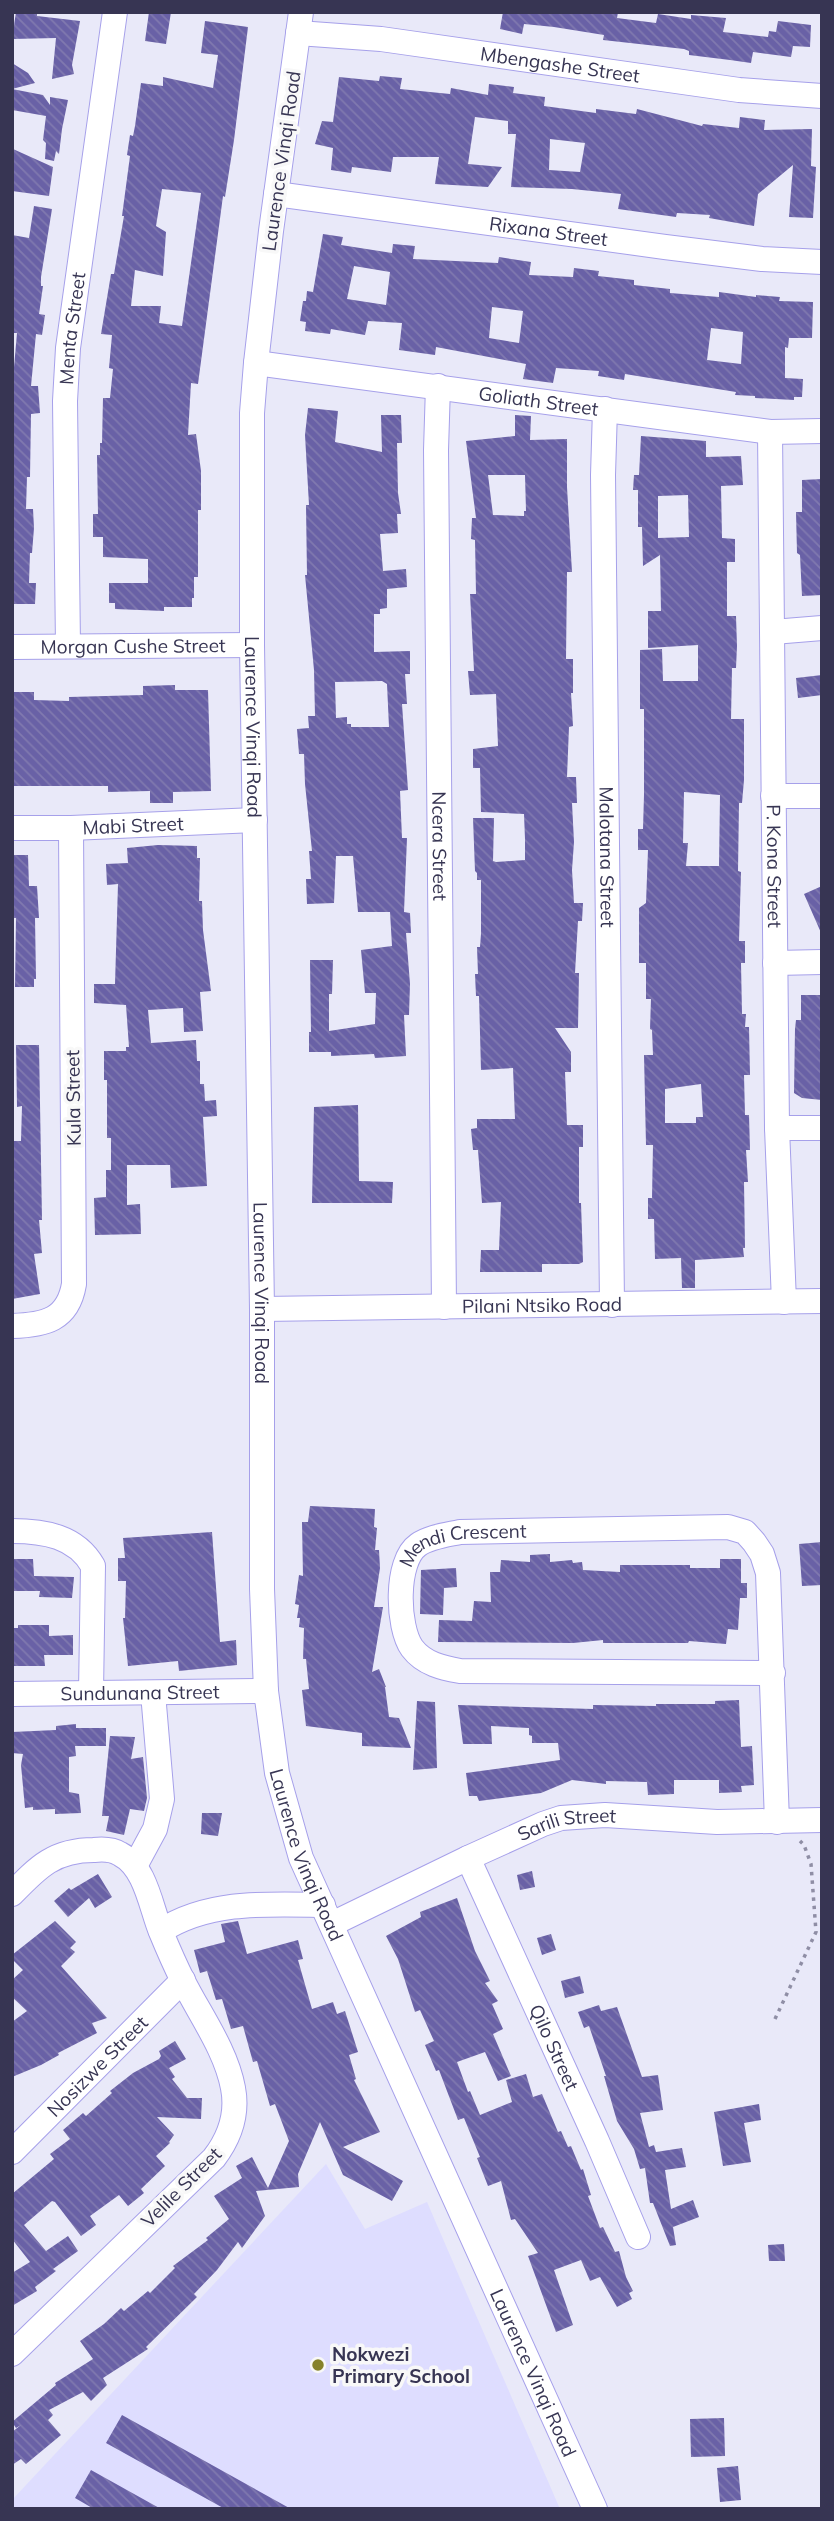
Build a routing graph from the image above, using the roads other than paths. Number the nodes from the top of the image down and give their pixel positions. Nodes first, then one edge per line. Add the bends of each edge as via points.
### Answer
1 (115, 12) edge
2 (300, 22) edge
3 (822, 96) edge
4 (276, 194) junction
5 (822, 262) edge
6 (256, 363) junction
7 (438, 386) junction
8 (605, 409) junction
9 (822, 431) edge
10 (770, 432) junction
11 (822, 628) edge
12 (772, 632) junction
13 (252, 645) junction
14 (68, 646) junction
15 (12, 647) edge
16 (773, 796) junction
17 (822, 796) edge
18 (255, 820) junction
19 (12, 828) edge
20 (71, 828) junction
21 (822, 962) edge
22 (775, 963) junction
23 (777, 1128) junction
24 (822, 1128) edge
25 (784, 1301) junction
26 (822, 1301) edge
27 (612, 1305) junction
28 (444, 1307) junction
29 (262, 1309) junction
30 (12, 1326) edge
31 (12, 1531) edge
32 (773, 1673) junction
33 (266, 1690) junction
34 (91, 1692) junction
35 (153, 1693) junction
36 (12, 1694) edge
37 (822, 1820) edge
38 (777, 1822) junction
39 (468, 1858) junction
40 (135, 1866) junction
41 (12, 1894) edge
42 (327, 1915) junction
43 (161, 1931) junction
44 (183, 1980) junction
45 (12, 2152) edge
46 (638, 2237) dead end
47 (12, 2354) edge
48 (595, 2509) edge

1 - 14 street, Menta Street via 68,348
2 - 3 street, Mbengashe Street via 381,39 739,90
2 - 4 street, Laurence Vinqi Road
4 - 5 street, Rixana Street via 761,259
4 - 6 street, Laurence Vinqi Road
6 - 7 street, Goliath Street
6 - 13 street, Laurence Vinqi Road
7 - 8 street, Goliath Street
7 - 28 street, Ncera Street
8 - 10 street, Goliath Street
8 - 27 street, Malotana Street
9 - 10 street, Goliath Street
10 - 12 street, P. Kona Street
11 - 12 street
12 - 16 street, P. Kona Street
13 - 14 street, Morgan Cushe Street
13 - 18 street, Laurence Vinqi Road
14 - 15 street, Morgan Cushe Street
16 - 17 street
16 - 22 street, P. Kona Street
18 - 20 street, Mabi Street
18 - 29 street, Laurence Vinqi Road
19 - 20 street, Mabi Street
20 - 30 street, Kula Street via 74,1284 66,1308 58,1316 37,1325
21 - 22 street
22 - 23 street, P. Kona Street
23 - 24 street
23 - 25 street, P. Kona Street
25 - 26 street, Pilani Ntsiko Road
25 - 27 street, Pilani Ntsiko Road
27 - 28 street, Pilani Ntsiko Road
28 - 29 street, Pilani Ntsiko Road
29 - 33 street, Laurence Vinqi Road
31 - 34 street via 63,1538 77,1545 93,1566
32 - 32 street, Mendi Crescent via 460,1671 438,1666 412,1649 405,1634 401,1616 407,1557 417,1545 460,1532 728,1527 745,1532 762,1554 768,1573
32 - 38 street, Mendi Crescent
33 - 35 street, Sundunana Street
33 - 42 street, Laurence Vinqi Road via 286,1809 301,1858
34 - 35 street, Sundunana Street
34 - 36 street, Sundunana Street
35 - 40 street via 162,1800 155,1829
37 - 38 street, Sarili Street
38 - 39 street, Sarili Street via 578,1815 542,1824
39 - 42 street, Sarili Street
39 - 46 street, Qilo Street
40 - 41 street via 118,1852 105,1849 63,1853 36,1869
40 - 43 street, Velile Street
42 - 43 street, Sarili Street via 233,1907 186,1917
42 - 48 street, Laurence Vinqi Road
43 - 44 street, Velile Street
44 - 45 street, Nosizwe Street
44 - 47 street, Velile Street via 229,2075 234,2106 230,2131 214,2158

